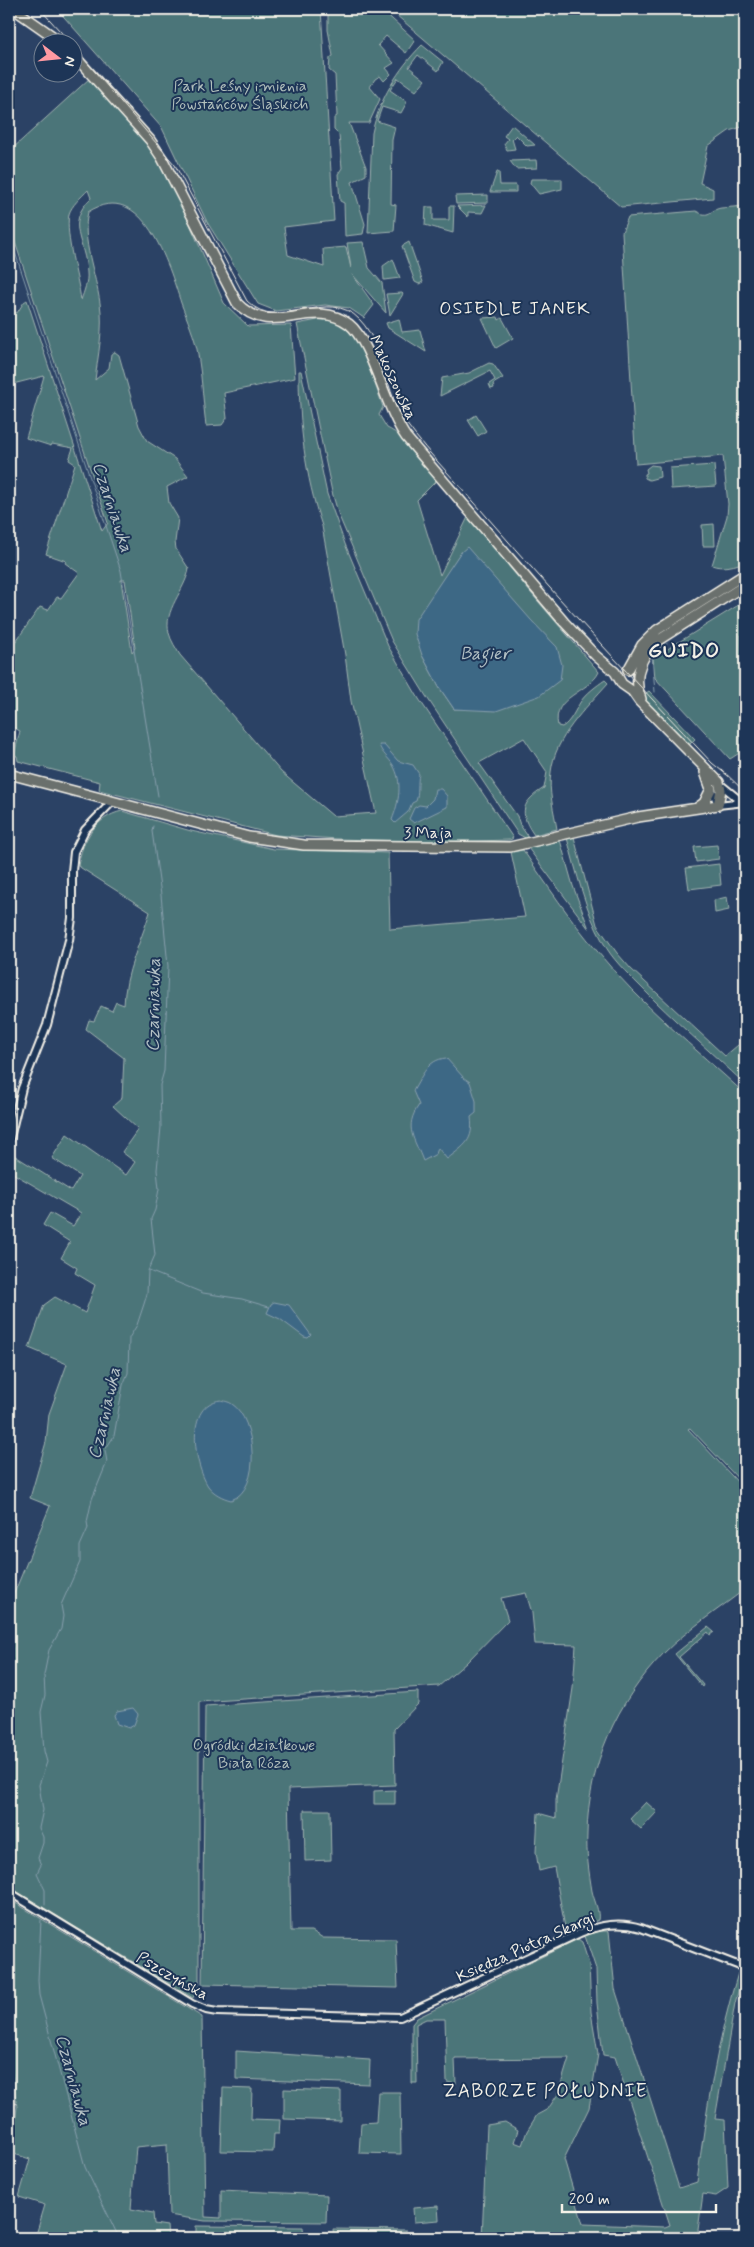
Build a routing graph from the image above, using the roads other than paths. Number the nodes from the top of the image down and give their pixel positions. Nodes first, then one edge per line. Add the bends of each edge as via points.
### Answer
1 (14, 9) edge
2 (47, 32) edge
3 (82, 64) edge
4 (745, 574) edge
5 (745, 584) edge
6 (624, 673) junction
7 (635, 684) junction
8 (9, 774) edge
9 (715, 784) junction
10 (112, 801) junction
11 (744, 802) edge
12 (718, 805) junction
13 (697, 808) junction
14 (9, 1142) edge
15 (9, 1892) edge
16 (745, 1968) edge
17 (403, 2017) joint

1 - 2 main road
3 - 6 main road, Makoszowska via 150,140 162,158 238,303 259,318 320,313 334,316 351,326 360,338 395,420 406,437 564,622 596,656
4 - 6 main road via 657,630 642,645
5 - 7 main road via 654,643 640,664
6 - 7 main road, Makoszowska via 624,686
6 - 7 main road, Makoszowska via 635,671
7 - 9 main road, Makoszowska via 642,704
8 - 10 main road, 3 Maja
9 - 11 street, Makoszowska
9 - 12 main road via 721,790
9 - 13 main road
10 - 13 main road, 3 Maja via 266,841 345,846 510,847 638,817
10 - 14 street via 85,830 74,852 69,940 47,1025 22,1088
11 - 12 street, 3 Maja
12 - 13 main road, 3 Maja
15 - 17 street, Pszczyńska via 206,2010
16 - 17 street, Księdza Piotra Skargi via 641,1928 612,1924 580,1933

